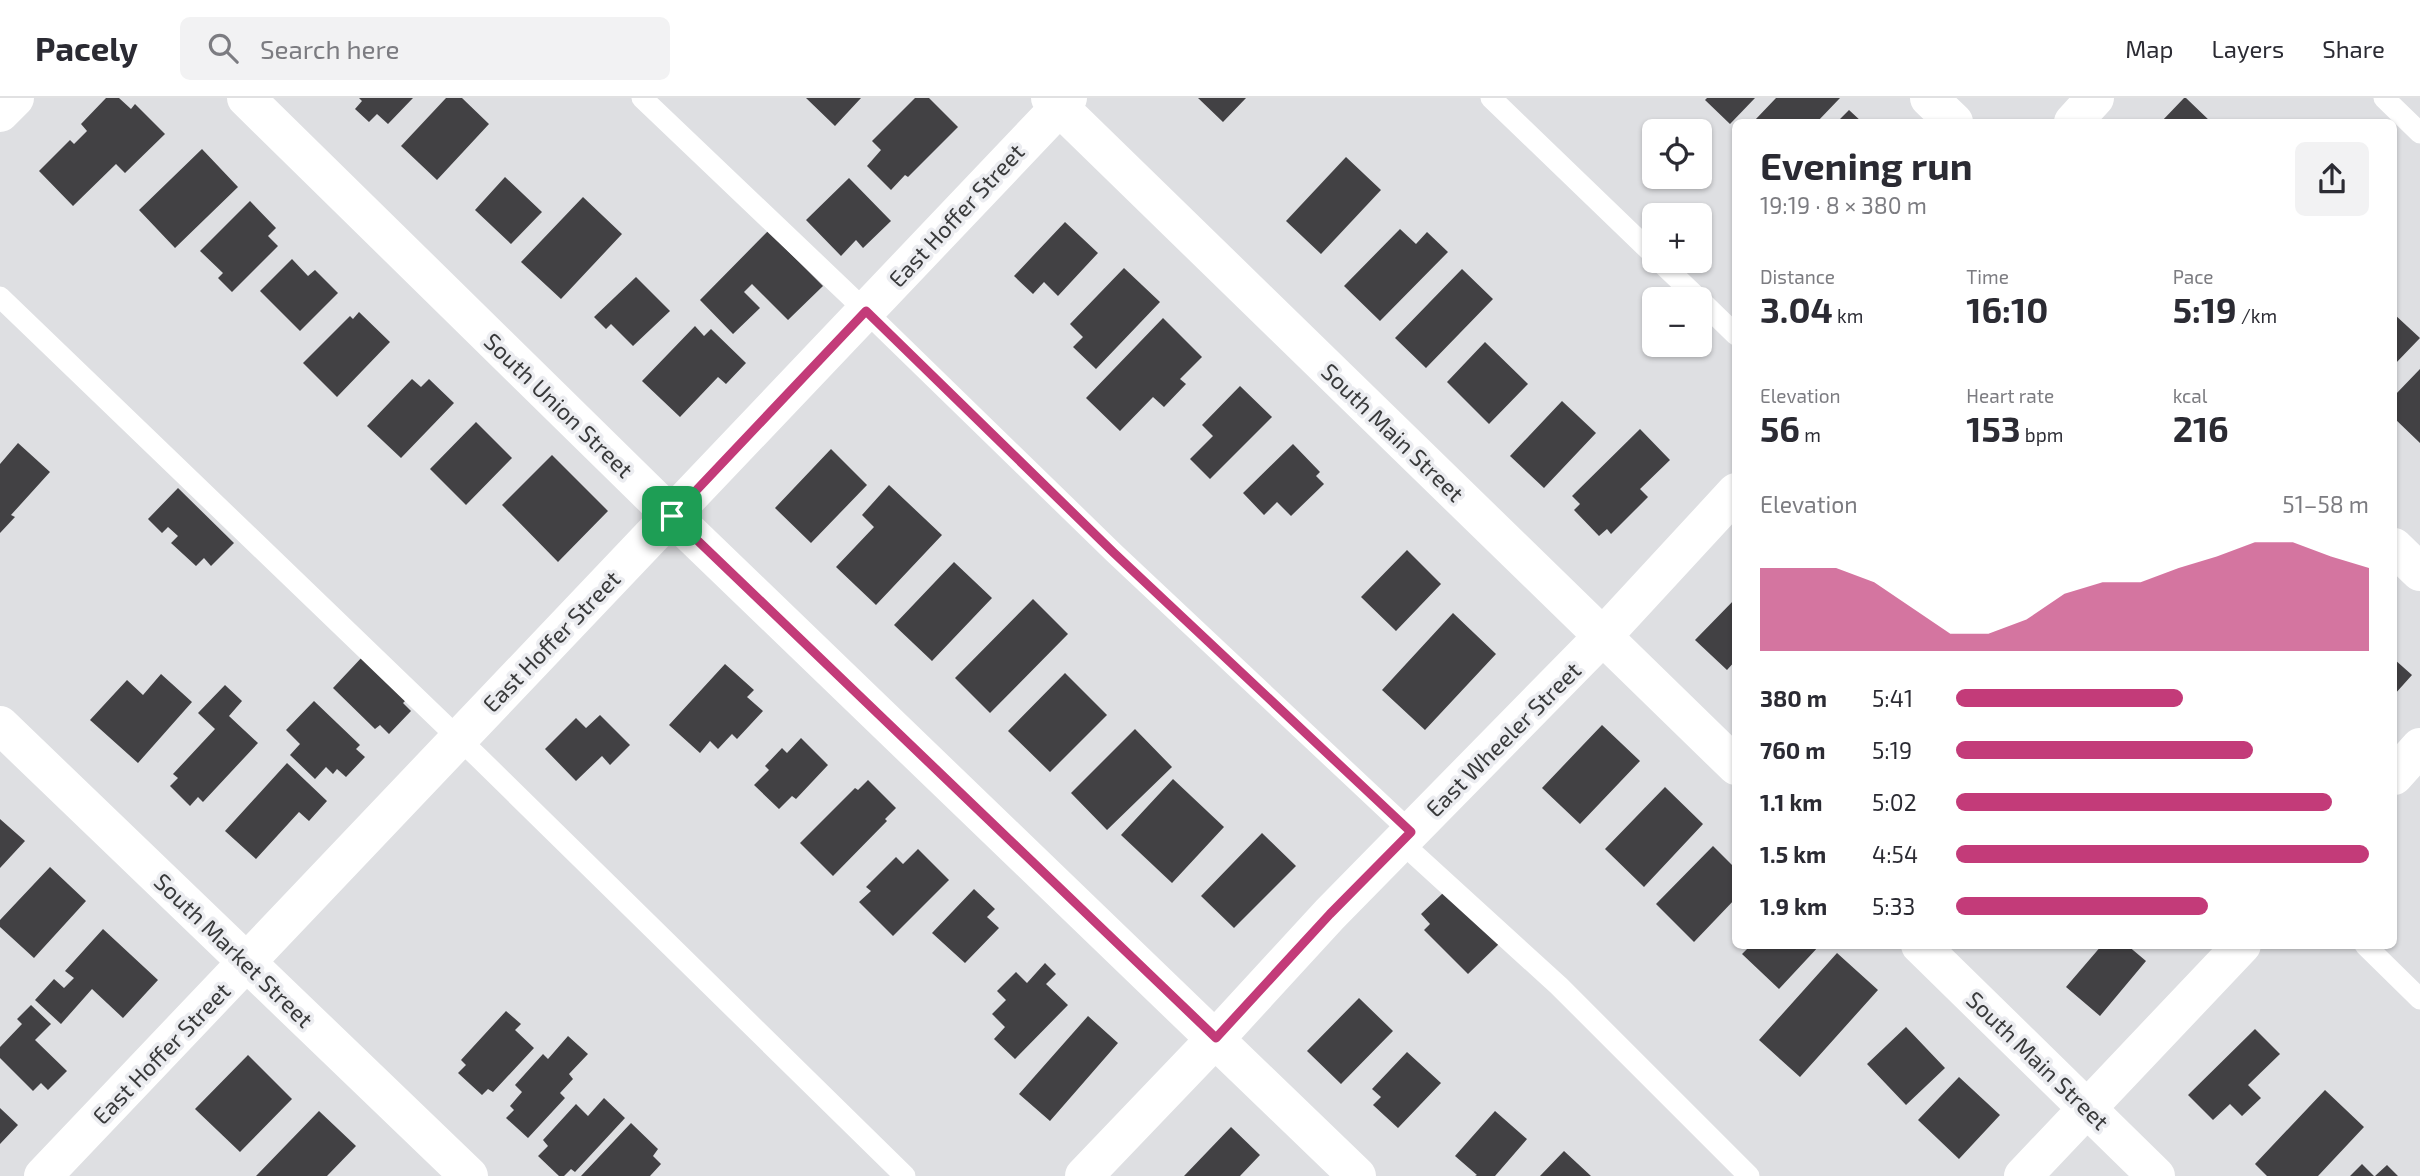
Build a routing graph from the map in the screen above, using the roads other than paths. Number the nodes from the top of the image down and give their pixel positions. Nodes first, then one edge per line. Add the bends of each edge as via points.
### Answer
1 (15, 98) edge
2 (246, 98) edge
3 (642, 98) edge
4 (1491, 98) edge
5 (1929, 98) edge
6 (2095, 98) edge
7 (2384, 98) edge
8 (1059, 101) edge
9 (0, 113) edge
10 (1951, 119) edge
11 (2076, 119) edge
12 (2420, 133) edge
13 (1642, 244) edge
14 (1672, 273) edge
15 (1686, 287) edge
16 (0, 297) edge
17 (866, 311) junction
18 (1712, 312) edge
19 (1732, 331) edge
20 (1732, 496) edge
21 (672, 516) junction
22 (2397, 550) edge
23 (2420, 572) edge
24 (1603, 636) junction
25 (0, 724) edge
26 (458, 738) junction
27 (2420, 747) edge
28 (1732, 762) edge
29 (2397, 773) edge
30 (1406, 837) junction
31 (1924, 949) edge
32 (2238, 949) edge
33 (2369, 949) edge
34 (247, 962) junction
35 (2420, 999) edge
36 (1216, 1038) junction
37 (2086, 1107) junction
38 (43, 1176) edge
39 (469, 1176) edge
40 (905, 1176) edge
41 (1084, 1176) edge
42 (1357, 1176) edge
43 (1749, 1176) edge
44 (2023, 1176) edge
45 (2156, 1176) edge

1 - 9 street
2 - 21 street, South Union Street
3 - 17 lane
4 - 13 lane
5 - 10 street
6 - 11 street
7 - 12 lane
8 - 17 street, East Hoffer Street
8 - 24 street, South Main Street
14 - 15 lane
16 - 26 lane
17 - 21 street, East Hoffer Street
17 - 30 lane
18 - 19 lane
20 - 24 street, East Wheeler Street
21 - 26 street, East Hoffer Street
21 - 36 street, South Union Street
22 - 23 street
24 - 28 street, South Main Street
24 - 30 street, East Wheeler Street
25 - 34 street, South Market Street
26 - 34 street, East Hoffer Street
26 - 40 lane
27 - 29 street
30 - 36 street, East Wheeler Street
30 - 43 lane
31 - 37 street, South Main Street
32 - 37 street
33 - 35 lane
34 - 38 street, East Hoffer Street
34 - 39 street, South Market Street
36 - 41 street, East Wheeler Street
36 - 42 street, South Union Street
37 - 44 street
37 - 45 street, South Main Street

